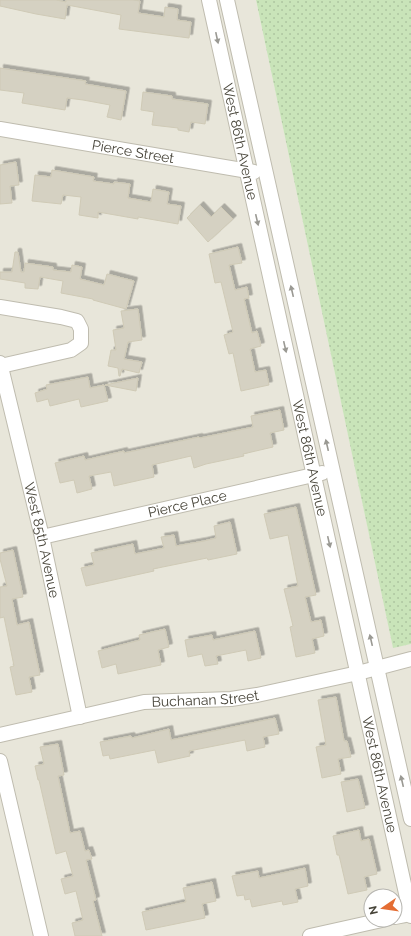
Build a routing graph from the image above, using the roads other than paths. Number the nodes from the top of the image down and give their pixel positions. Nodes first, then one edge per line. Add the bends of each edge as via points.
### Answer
1 (209, 0) edge
2 (227, 0) edge
3 (0, 129) edge
4 (246, 171) junction
5 (266, 174) junction
6 (0, 307) edge
7 (0, 365) edge
8 (333, 471) junction
9 (314, 475) junction
10 (42, 537) junction
11 (411, 659) edge
12 (377, 668) junction
13 (358, 673) junction
14 (80, 717) junction
15 (0, 735) edge
16 (0, 761) edge
17 (411, 819) edge
18 (411, 914) edge
19 (363, 924) edge
20 (41, 936) edge
21 (310, 936) edge

1 -> 4 street, West 86th Avenue
2 - 5 street, West 86th Avenue
3 - 4 street, Pierce Street
4 - 5 street, Pierce Street
4 -> 9 street, West 86th Avenue
8 -> 5 street, West 86th Avenue
6 - 7 street via 76,321 81,329 81,343 71,350
7 - 10 street, West 85th Avenue
8 - 9 street, Pierce Place
12 -> 8 street, West 86th Avenue
9 - 10 street, Pierce Place
9 -> 13 street, West 86th Avenue
10 - 14 street, West 85th Avenue
11 - 12 street, Buchanan Street
12 - 13 street, Buchanan Street
17 -> 12 street, West 86th Avenue
13 - 14 street, Buchanan Street via 257,695 231,699 144,702
13 - 18 street, West 86th Avenue
14 - 15 street, Buchanan Street
16 - 20 street
19 - 21 street

